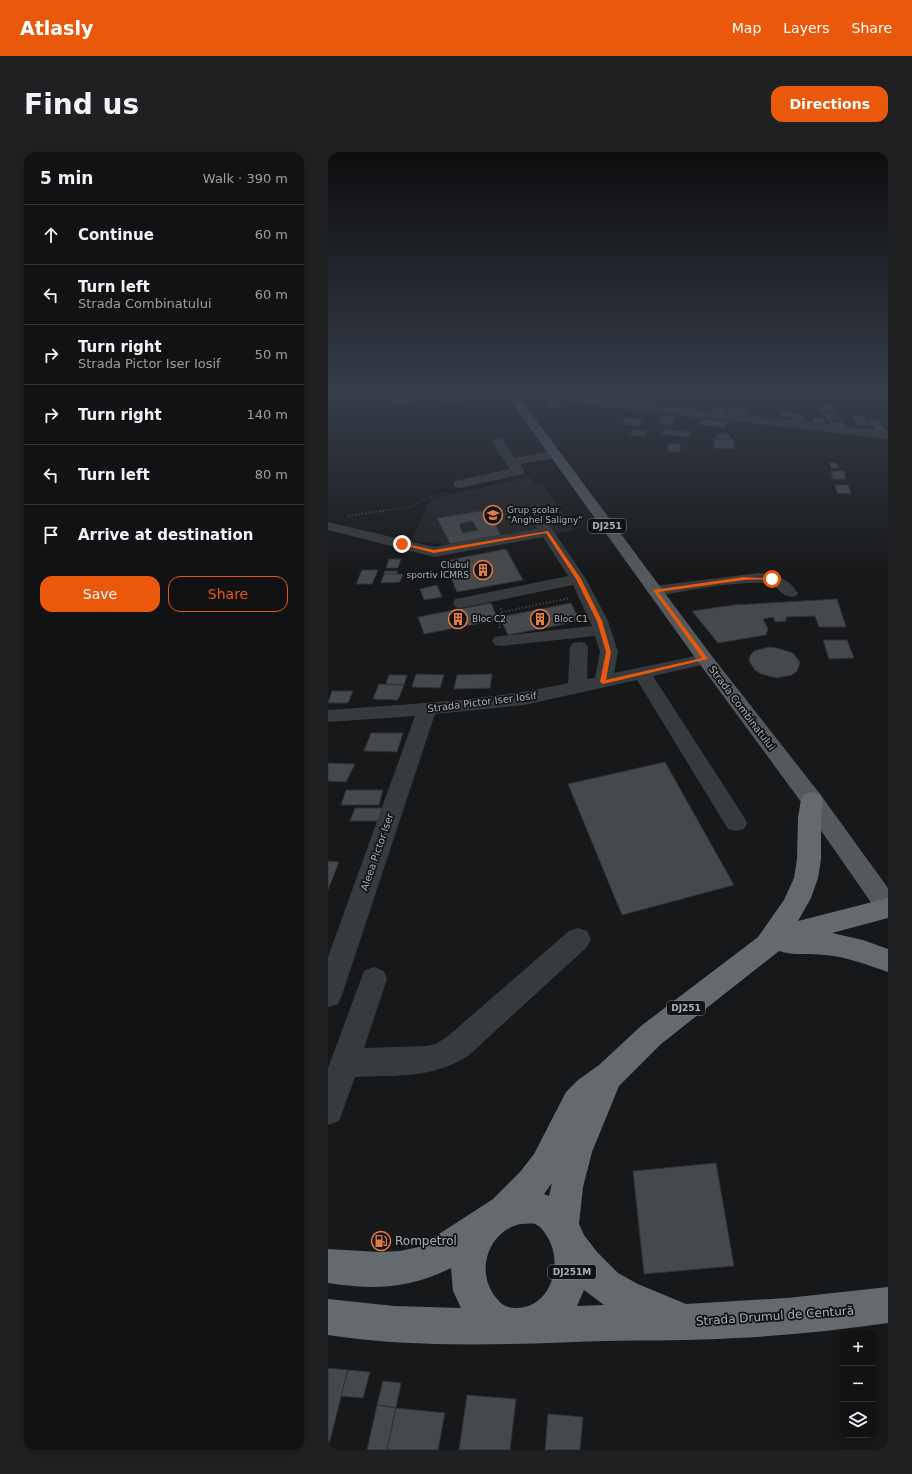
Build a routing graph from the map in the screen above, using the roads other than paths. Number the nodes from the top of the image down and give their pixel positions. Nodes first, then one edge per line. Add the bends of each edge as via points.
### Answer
1 (506, 454) edge
2 (556, 454) joint
3 (512, 462) junction
4 (460, 484) dead end
5 (328, 526) edge
6 (578, 579) junction
7 (655, 591) junction
8 (790, 593) dead end
9 (461, 603) dead end
10 (602, 630) junction
11 (502, 641) dead end
12 (579, 647) dead end
13 (705, 659) junction
14 (642, 673) junction
15 (603, 682) junction
16 (577, 688) junction
17 (427, 709) junction
18 (328, 716) edge
19 (812, 800) junction
20 (736, 823) dead end
21 (888, 907) edge
22 (578, 939) dead end
23 (767, 945) junction
24 (888, 961) edge
25 (374, 979) dead end
26 (328, 995) edge
27 (344, 1063) junction
28 (608, 1075) junction
29 (328, 1110) edge
30 (496, 1217) junction
31 (567, 1236) junction
32 (328, 1266) edge
33 (888, 1305) edge
34 (328, 1317) edge
35 (685, 1322) junction
36 (516, 1325) junction

1 - 3 street
2 - 3 street
2 - 7 main road, Strada Combinatului / DJ251
3 - 4 street via 518,471
5 - 6 street via 434,552 545,529
6 - 9 street
6 - 10 street
7 - 8 street via 759,578 780,582
7 - 13 main road, Strada Combinatului / DJ251
10 - 11 street
10 - 15 street via 609,652
12 - 16 street
13 - 14 street, Strada Pictor Iser Iosif
13 - 19 main road, Strada Combinatului / DJ251
14 - 15 street, Strada Pictor Iser Iosif
14 - 20 street
15 - 16 street, Strada Pictor Iser Iosif
16 - 17 street, Strada Pictor Iser Iosif via 504,702
17 - 18 street, Strada Pictor Iser Iosif
17 - 26 street, Aleea Pictor Iser
19 - 21 main road, Strada Combinatului / DJ251
19 - 23 highway, DJ251 via 809,814 808,868 802,889 794,908
21 - 23 highway via 791,934
22 - 27 street via 458,1046 442,1056 426,1060
23 - 24 highway via 832,943 854,947
23 - 28 highway, DJ251 via 651,1035
25 - 27 street
27 - 29 street
28 - 30 highway, DJ251 via 589,1090 577,1104 532,1184
28 - 31 highway, DJ251 via 577,1144 564,1195
30 - 31 highway, DJ251M via 520,1207 536,1208 551,1214
30 - 32 highway, DJ251M via 442,1254 411,1266 366,1271
30 - 36 highway via 475,1240 469,1260 469,1281 475,1301 488,1316
31 - 35 highway, Strada Drumul de Centură / DJ251M via 585,1265 600,1282
31 - 36 highway, DJ251M via 574,1266 569,1286 559,1304 544,1318
33 - 35 highway, Strada Drumul de Centură / DJ251M via 820,1314
34 - 36 highway, DJ251M via 355,1322 429,1327
35 - 36 highway, Strada Drumul de Centură / DJ251M

